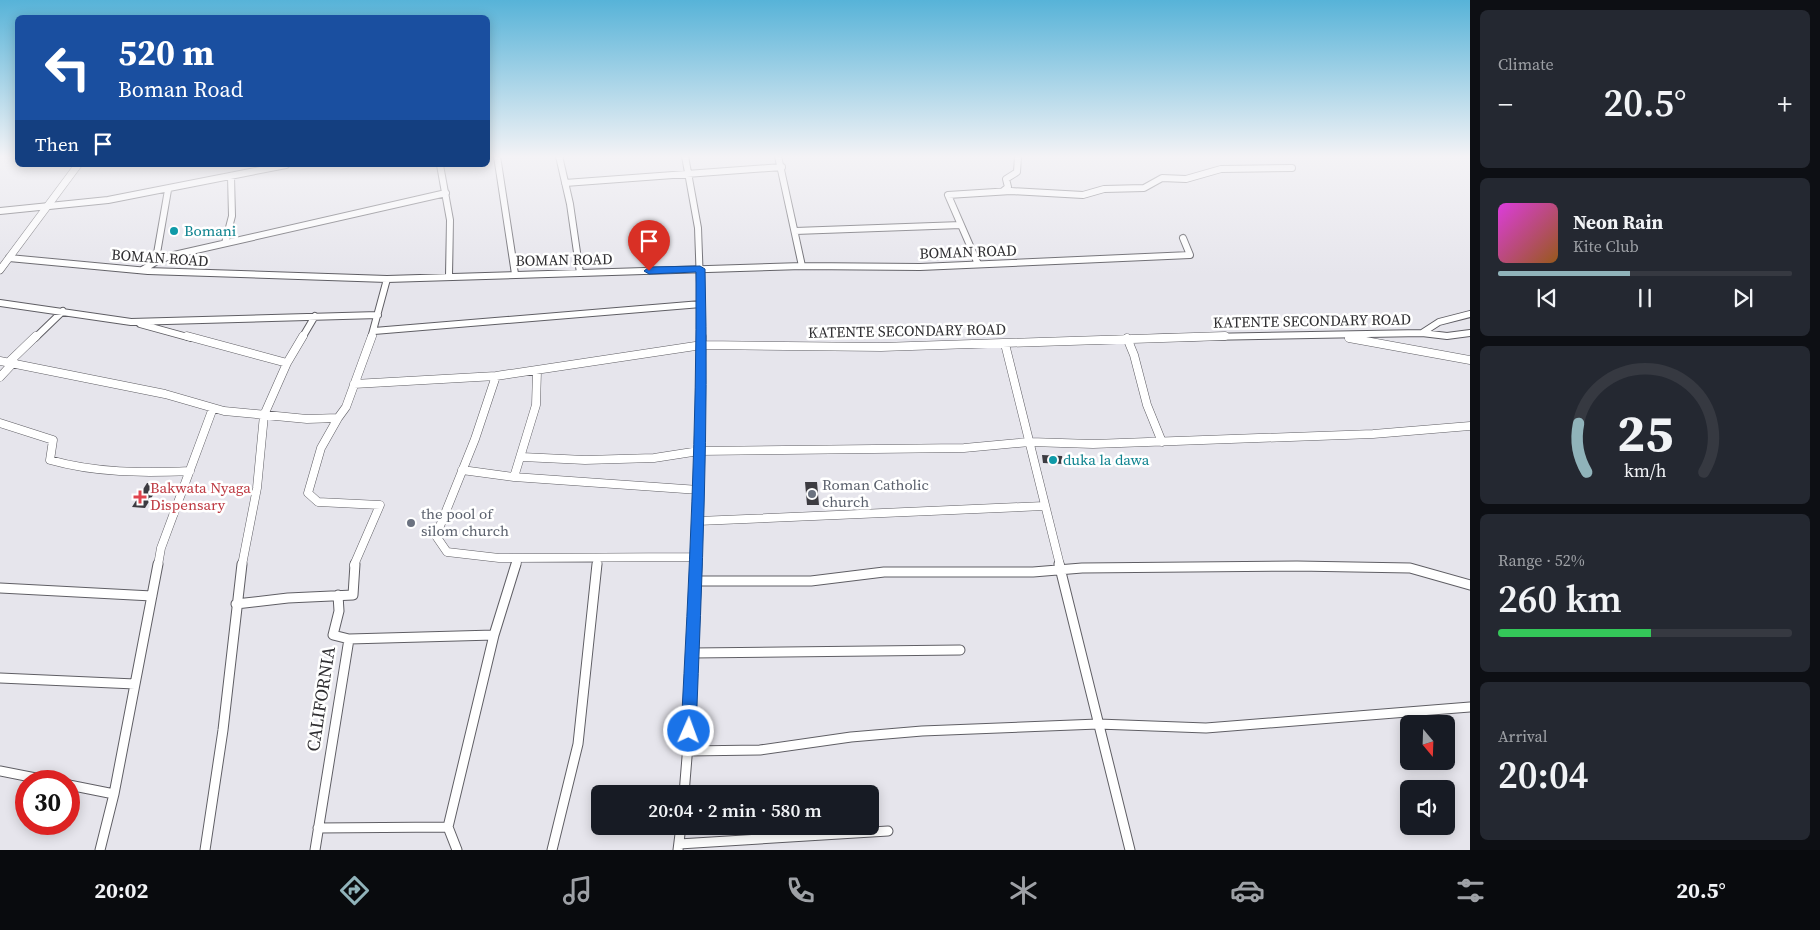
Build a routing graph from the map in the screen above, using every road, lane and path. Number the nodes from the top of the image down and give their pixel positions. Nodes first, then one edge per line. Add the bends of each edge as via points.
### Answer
1 (55, 196) edge
2 (131, 196) edge
3 (167, 196) edge
4 (231, 196) edge
5 (433, 196) edge
6 (446, 196) edge
7 (503, 196) edge
8 (567, 196) edge
9 (692, 196) edge
10 (788, 196) edge
11 (948, 196) edge
12 (45, 209) junction
13 (0, 211) edge
14 (961, 225) junction
15 (795, 231) junction
16 (1183, 238) dead end
17 (225, 243) junction
18 (9, 258) junction
19 (156, 259) junction
20 (978, 264) junction
21 (802, 266) junction
22 (700, 269) junction
23 (0, 270) edge
24 (142, 270) junction
25 (580, 273) junction
26 (515, 274) junction
27 (450, 276) junction
28 (387, 279) junction
29 (0, 303) edge
30 (701, 304) junction
31 (63, 312) junction
32 (1470, 314) edge
33 (378, 315) junction
34 (315, 316) junction
35 (131, 322) junction
36 (374, 330) junction
37 (1422, 333) junction
38 (1466, 333) edge
39 (1333, 335) junction
40 (1127, 338) junction
41 (1005, 344) junction
42 (702, 345) junction
43 (0, 360) edge
44 (1470, 360) edge
45 (12, 362) junction
46 (288, 363) junction
47 (537, 371) junction
48 (496, 376) junction
49 (0, 377) edge
50 (354, 384) junction
51 (213, 408) junction
52 (264, 415) junction
53 (338, 418) junction
54 (0, 423) edge
55 (1470, 426) edge
56 (1030, 442) junction
57 (1162, 442) junction
58 (699, 451) junction
59 (522, 457) junction
60 (462, 470) junction
61 (190, 471) junction
62 (514, 477) junction
63 (699, 490) junction
64 (1044, 506) junction
65 (698, 521) junction
66 (696, 557) junction
67 (518, 558) junction
68 (598, 559) junction
69 (1059, 570) junction
70 (695, 581) junction
71 (1470, 584) edge
72 (0, 588) edge
73 (338, 595) junction
74 (152, 596) junction
75 (236, 604) junction
76 (494, 635) junction
77 (349, 639) junction
78 (960, 650) dead end
79 (692, 653) junction
80 (0, 678) edge
81 (135, 684) junction
82 (1470, 707) edge
83 (1098, 724) junction
84 (688, 751) junction
85 (0, 771) edge
86 (15, 774) edge
87 (685, 785) edge
88 (80, 787) edge
89 (114, 794) junction
90 (448, 827) junction
91 (318, 828) junction
92 (888, 831) dead end
93 (678, 847) edge
94 (100, 850) edge
95 (205, 850) edge
96 (315, 850) edge
97 (457, 850) edge
98 (552, 850) edge
99 (1130, 850) edge

1 - 12 street
2 - 12 street
3 - 19 street
4 - 17 street via 232,216
5 - 17 street
6 - 27 street
7 - 26 street
8 - 25 street
9 - 22 street
10 - 15 street
11 - 14 street
12 - 13 street
12 - 18 street
14 - 15 street
14 - 20 street
15 - 21 street
16 - 20 street, BOMAN ROAD via 1190,255
17 - 19 street
18 - 23 street
18 - 24 street, BOMAN ROAD
19 - 24 street
20 - 21 street, BOMAN ROAD
21 - 22 street, BOMAN ROAD
22 - 25 street, BOMAN ROAD
22 - 30 street
24 - 28 street, BOMAN ROAD
25 - 26 street, BOMAN ROAD
26 - 27 street, BOMAN ROAD
27 - 28 street, BOMAN ROAD
28 - 33 street
29 - 31 street
30 - 36 street
30 - 42 street
31 - 35 street
31 - 45 street
32 - 37 street via 1439,322
33 - 34 street
33 - 36 street
34 - 35 street
34 - 46 street
35 - 46 street
36 - 50 street
37 - 38 street, KATENTE SECONDARY ROAD via 1448,336
37 - 39 street, KATENTE SECONDARY ROAD
39 - 40 street, KATENTE SECONDARY ROAD
39 - 44 street
40 - 41 street, KATENTE SECONDARY ROAD
40 - 57 street via 1146,406
41 - 42 street, KATENTE SECONDARY ROAD via 880,347
41 - 56 street
42 - 47 street, KATENTE SECONDARY ROAD
42 - 58 street
43 - 45 street
45 - 49 street
45 - 51 street via 164,394
46 - 52 street
47 - 48 street, KATENTE SECONDARY ROAD
47 - 59 street via 536,405
48 - 50 street, KATENTE SECONDARY ROAD
48 - 60 street via 476,440
50 - 53 street via 346,407
51 - 52 street
51 - 61 street
52 - 53 street
52 - 75 street via 257,488
53 - 73 street via 321,448 308,493 318,502 380,505 353,568 353,595
54 - 61 street via 53,440 50,460 62,464 98,472
55 - 57 street via 1373,434
56 - 57 street
56 - 58 street via 964,448
56 - 64 street
58 - 59 street via 654,458 585,460
58 - 63 street
59 - 62 street
60 - 62 street
60 - 67 street via 436,536 447,552
61 - 74 street via 161,548
62 - 63 street
63 - 65 street
64 - 65 street
64 - 69 street
65 - 66 street
66 - 68 street
66 - 70 street
67 - 68 street
67 - 76 street
68 - 98 street via 578,744
69 - 70 street via 884,572 811,581
69 - 71 street via 1297,566 1410,568
69 - 83 street
70 - 79 street
72 - 74 street
73 - 75 street
73 - 77 street via 339,611 332,635
74 - 81 street
75 - 95 street via 223,730
76 - 77 street, CALIFORNIA
76 - 90 street
77 - 91 street, CALIFORNIA
78 - 79 street
79 - 84 street
80 - 81 street
81 - 89 street
82 - 83 street via 1206,728
83 - 84 street via 922,731 760,750
83 - 99 street
84 - 87 street
85 - 86 street
88 - 89 street
89 - 94 street
90 - 91 street
90 - 97 street
91 - 96 street, CALIFORNIA
92 - 93 street

